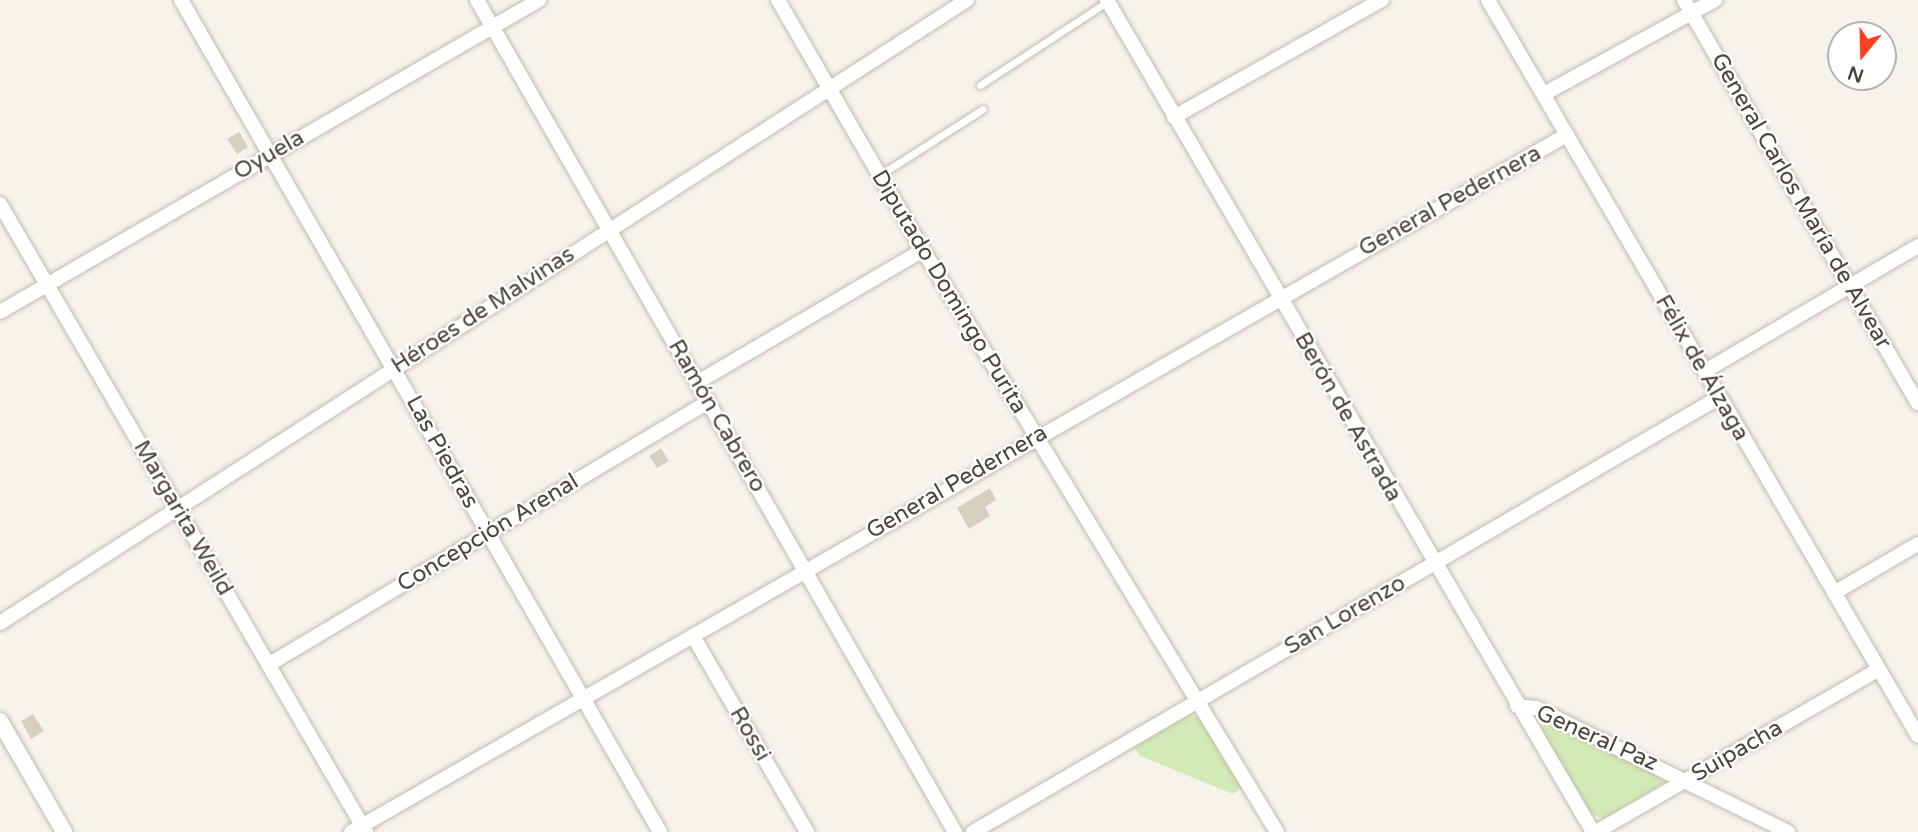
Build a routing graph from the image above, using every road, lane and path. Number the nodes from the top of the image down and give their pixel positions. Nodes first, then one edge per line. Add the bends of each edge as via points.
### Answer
1 (181, 0) edge
2 (477, 0) edge
3 (539, 0) edge
4 (778, 0) edge
5 (967, 0) edge
6 (1382, 0) edge
7 (1488, 0) edge
8 (1715, 0) edge
9 (1108, 1) edge
10 (1688, 6) edge
11 (492, 27) junction
12 (980, 85) dead end
13 (829, 89) junction
14 (1544, 94) junction
15 (983, 108) dead end
16 (1174, 117) junction
17 (1565, 136) junction
18 (270, 154) junction
19 (879, 175) junction
20 (0, 204) edge
21 (609, 229) junction
22 (1918, 246) edge
23 (923, 250) junction
24 (47, 285) junction
25 (1850, 285) junction
26 (1278, 298) junction
27 (0, 312) edge
28 (394, 367) junction
29 (1704, 371) junction
30 (698, 382) junction
31 (1718, 398) junction
32 (708, 402) junction
33 (1918, 403) edge
34 (1035, 436) junction
35 (178, 509) junction
36 (488, 534) junction
37 (1918, 544) edge
38 (1433, 563) junction
39 (806, 569) junction
40 (1834, 593) junction
41 (0, 623) edge
42 (693, 636) junction
43 (268, 664) junction
44 (1878, 670) junction
45 (582, 698) junction
46 (1199, 701) junction
47 (1517, 706) junction
48 (0, 721) edge
49 (1918, 736) edge
50 (1688, 780) junction
51 (360, 830) edge
52 (64, 832) edge
53 (660, 832) edge
54 (807, 832) edge
55 (955, 832) edge
56 (972, 832) edge
57 (1277, 832) edge
58 (1594, 832) edge
59 (1788, 832) edge

1 - 18 street, Las Piedras
2 - 11 street, Ramón Cabrero
3 - 11 street, Oyuela
4 - 13 street, Diputado Domingo Purita
5 - 13 street, Héroes de Malvinas
6 - 16 street
7 - 14 street, Félix de Álzaga
8 - 10 street
9 - 12 lane
9 - 16 street, Berón de Astrada
10 - 14 street
10 - 25 street, General Carlos María de Alvear
11 - 18 street, Oyuela
11 - 21 street, Ramón Cabrero
13 - 19 street, Diputado Domingo Purita
13 - 21 street, Héroes de Malvinas
14 - 17 street, Félix de Álzaga
15 - 19 lane
16 - 26 street, Berón de Astrada
17 - 26 street, General Pedernera
17 - 29 street, Félix de Álzaga
18 - 24 street, Oyuela
18 - 28 street, Las Piedras
19 - 23 street, Diputado Domingo Purita
20 - 24 street, Margarita Weild
21 - 28 street, Héroes de Malvinas
21 - 30 street, Ramón Cabrero
22 - 25 street
23 - 30 street
23 - 34 street, Diputado Domingo Purita
24 - 27 street, Oyuela
24 - 35 street, Margarita Weild
25 - 29 street
25 - 33 street, General Carlos María de Alvear
26 - 34 street, General Pedernera
26 - 38 street, Berón de Astrada
28 - 35 street, Héroes de Malvinas
28 - 36 street, Las Piedras
29 - 31 street, Félix de Álzaga
30 - 32 street, Ramón Cabrero
31 - 38 street, San Lorenzo
31 - 40 street, Félix de Álzaga
32 - 36 street, Concepción Arenal
32 - 39 street, Ramón Cabrero
34 - 39 street, General Pedernera
34 - 46 street, Diputado Domingo Purita
35 - 41 street, Héroes de Malvinas
35 - 43 street, Margarita Weild
36 - 43 street, Concepción Arenal
36 - 45 street, Las Piedras
37 - 40 street
38 - 46 street, San Lorenzo
38 - 47 street, Berón de Astrada
39 - 42 street, General Pedernera
39 - 55 street, Ramón Cabrero
40 - 44 street, Félix de Álzaga
42 - 45 street, General Pedernera
42 - 54 street, Rossi
43 - 51 street, Margarita Weild
44 - 49 street, Félix de Álzaga
44 - 50 street, Suipacha
45 - 51 street, General Pedernera
45 - 53 street, Las Piedras
46 - 56 street, San Lorenzo
46 - 57 street, Diputado Domingo Purita
47 - 50 street, General Paz via 1536,708
47 - 58 street, Berón de Astrada
48 - 52 street
50 - 58 street, Suipacha
50 - 59 street, General Paz

